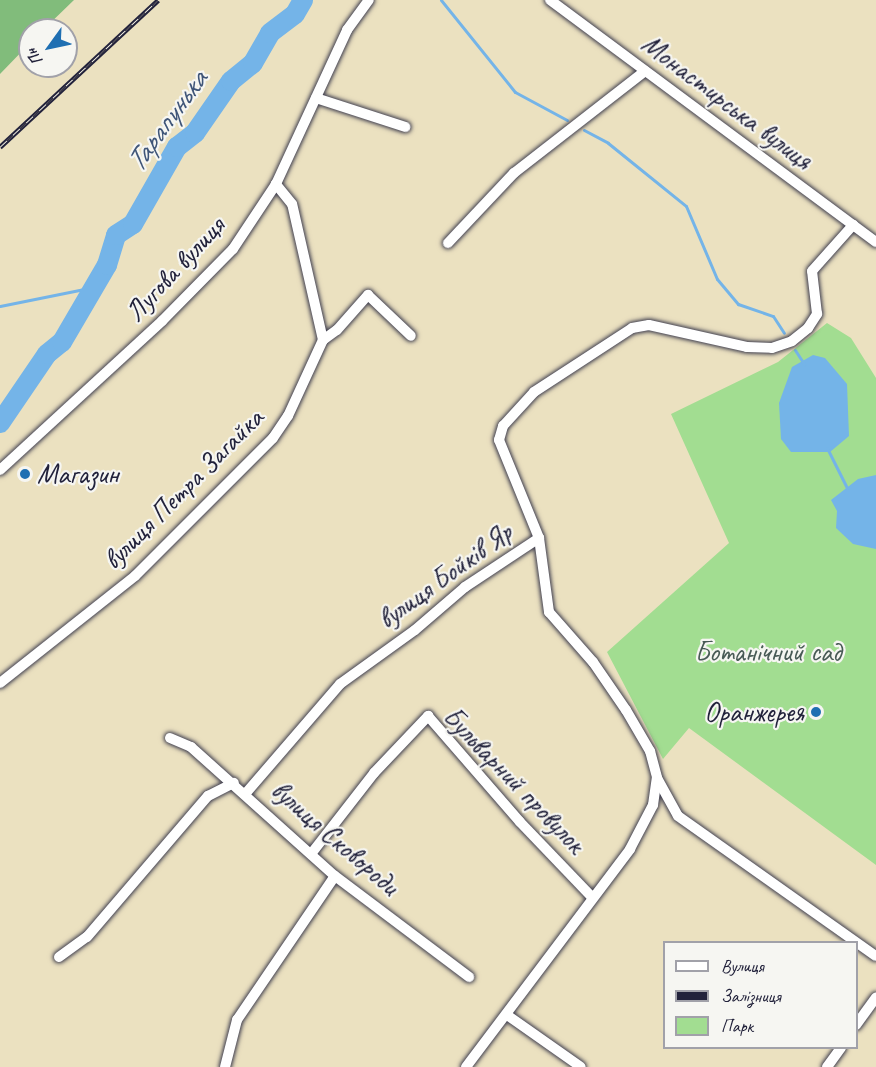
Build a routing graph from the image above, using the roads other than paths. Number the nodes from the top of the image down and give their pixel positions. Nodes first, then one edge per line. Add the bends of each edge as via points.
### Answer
1 (369, 0) edge
2 (550, 0) edge
3 (645, 71) junction
4 (316, 98) junction
5 (405, 127) dead end
6 (276, 184) junction
7 (853, 225) junction
8 (876, 242) edge
9 (448, 243) dead end
10 (411, 336) dead end
11 (323, 340) junction
12 (0, 470) edge
13 (539, 538) junction
14 (0, 683) edge
15 (170, 738) dead end
16 (657, 778) junction
17 (234, 783) junction
18 (246, 793) junction
19 (311, 854) junction
20 (335, 876) junction
21 (591, 896) junction
22 (855, 941) edge
23 (858, 943) edge
24 (876, 956) edge
25 (59, 957) dead end
26 (469, 977) dead end
27 (876, 997) edge
28 (507, 1015) junction
29 (858, 1022) edge
30 (840, 1049) edge
31 (225, 1067) edge
32 (466, 1067) edge
33 (581, 1067) edge
34 (827, 1067) edge

1 - 4 street, Лугова вулиця via 347,30
2 - 3 street, Монастирська вулиця
3 - 7 street, Монастирська вулиця
3 - 9 street via 514,173
4 - 5 street
4 - 6 street, Лугова вулиця
6 - 11 street via 292,204
6 - 12 street, Лугова вулиця via 233,249 162,321
7 - 8 street, Монастирська вулиця
7 - 13 street, вулиця Бойків Яр via 812,271 817,314 792,341 772,348 747,347 649,325 632,328 534,392 503,426 499,440
10 - 11 street via 368,295
11 - 14 street, вулиця Петра Загайка via 288,416 273,438 135,576
13 - 16 street via 549,612 593,662 626,710 650,751
13 - 18 street, вулиця Бойків Яр via 465,587 415,630 340,684
15 - 17 street, вулиця Сковороди via 191,747
16 - 21 street via 653,804 642,830
16 - 22 street via 678,816
17 - 18 street, вулиця Сковороди
17 - 25 street via 208,796 87,938
18 - 19 street, вулиця Сковороди
19 - 20 street, вулиця Сковороди
19 - 21 street, Бульварний провулок via 374,773 428,716
20 - 26 street, вулиця Сковороди
20 - 31 street via 237,1020
21 - 28 street
23 - 24 street
27 - 29 street
28 - 32 street
28 - 33 street
30 - 34 street

